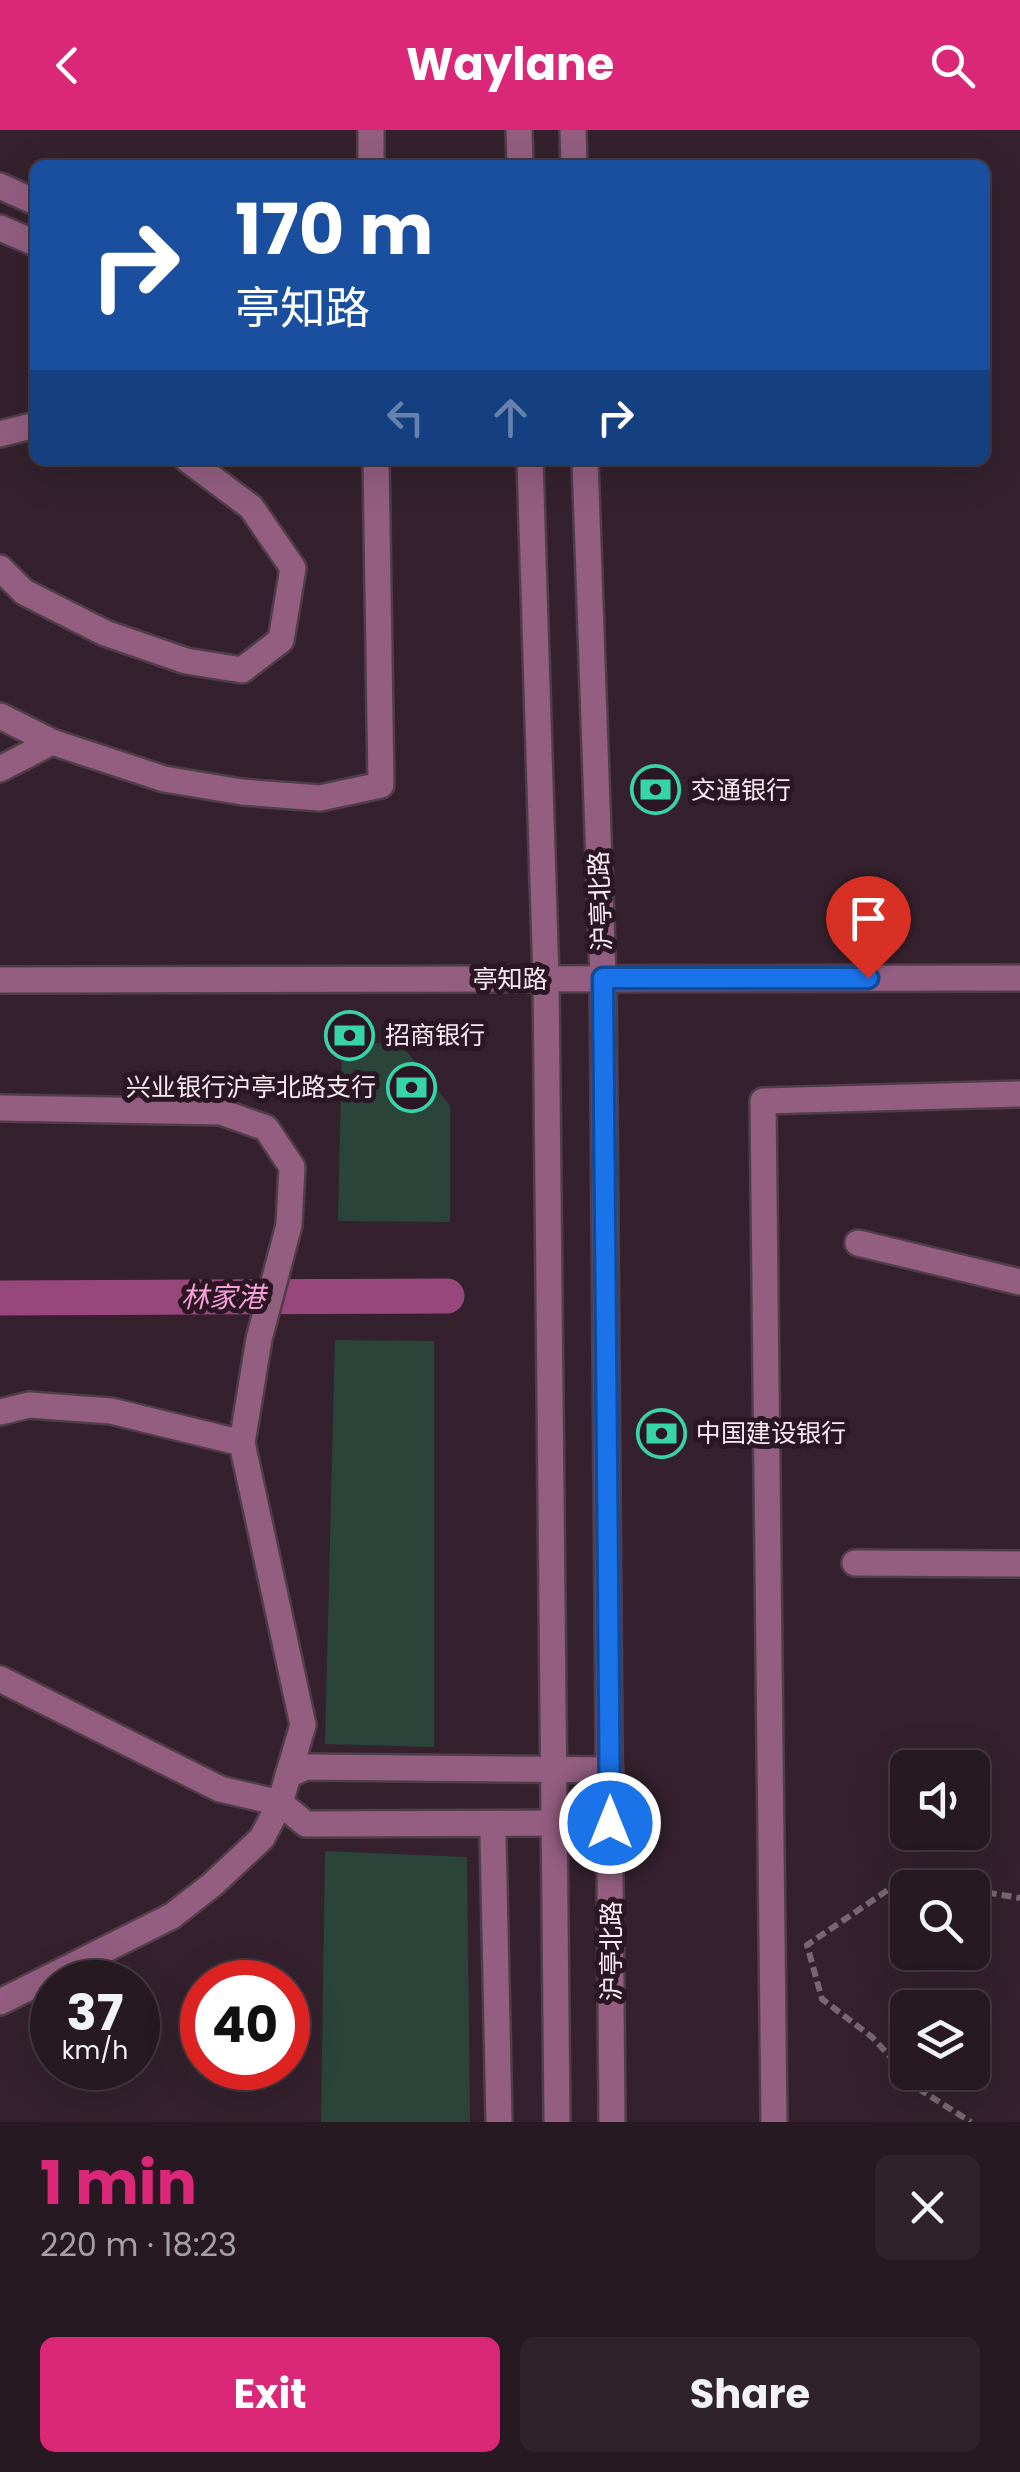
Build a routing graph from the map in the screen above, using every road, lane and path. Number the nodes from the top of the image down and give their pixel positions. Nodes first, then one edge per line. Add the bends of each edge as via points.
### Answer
1 (371, 130) edge
2 (519, 130) edge
3 (573, 130) edge
4 (371, 160) edge
5 (520, 160) edge
6 (574, 160) edge
7 (0, 186) edge
8 (30, 200) edge
9 (0, 228) edge
10 (30, 241) edge
11 (30, 426) edge
12 (0, 434) edge
13 (195, 465) edge
14 (376, 465) edge
15 (530, 465) edge
16 (584, 465) edge
17 (0, 568) edge
18 (0, 716) edge
19 (52, 742) junction
20 (0, 769) edge
21 (603, 978) junction
22 (1020, 978) edge
23 (0, 980) edge
24 (546, 980) junction
25 (1020, 1094) edge
26 (0, 1108) edge
27 (858, 1244) dead end
28 (1020, 1282) edge
29 (0, 1412) edge
30 (242, 1443) junction
31 (855, 1563) dead end
32 (1020, 1564) edge
33 (0, 1680) edge
34 (554, 1769) junction
35 (610, 1770) junction
36 (288, 1774) junction
37 (280, 1803) junction
38 (610, 1823) junction
39 (554, 1824) junction
40 (492, 1835) dead end
41 (890, 1889) edge
42 (990, 1893) edge
43 (1020, 1898) edge
44 (0, 2002) edge
45 (499, 2122) edge
46 (557, 2122) edge
47 (612, 2122) edge
48 (774, 2122) edge
49 (970, 2122) edge

1 - 4 street
2 - 5 street
3 - 6 street
7 - 8 street
9 - 10 street
11 - 12 street
13 - 17 street via 252,507 293,568 282,640 242,670 186,662 105,632 24,592
14 - 19 street via 381,785 320,798 242,792 164,779
15 - 24 street
16 - 21 street, 沪亭北路
18 - 19 street
19 - 20 street
21 - 22 street, 亭知路
21 - 24 street, 亭知路
21 - 35 street, 沪亭北路
23 - 24 street, 亭知路
24 - 34 street
25 - 48 street via 763,1101
26 - 30 street via 221,1112 266,1128 292,1167 289,1225 259,1339
27 - 28 street
29 - 30 street via 29,1405 111,1411
30 - 36 street via 303,1725
31 - 32 street
33 - 37 street via 220,1789
34 - 35 street
34 - 36 street via 306,1767
34 - 39 street
35 - 38 street, 沪亭北路
36 - 37 street
37 - 39 street via 306,1824
37 - 44 street via 262,1838 172,1916
38 - 39 street
38 - 47 street, 沪亭北路
39 - 46 street
40 - 45 street
41 - 49 path via 807,1945 822,1999 872,2037 922,2091
42 - 43 path

